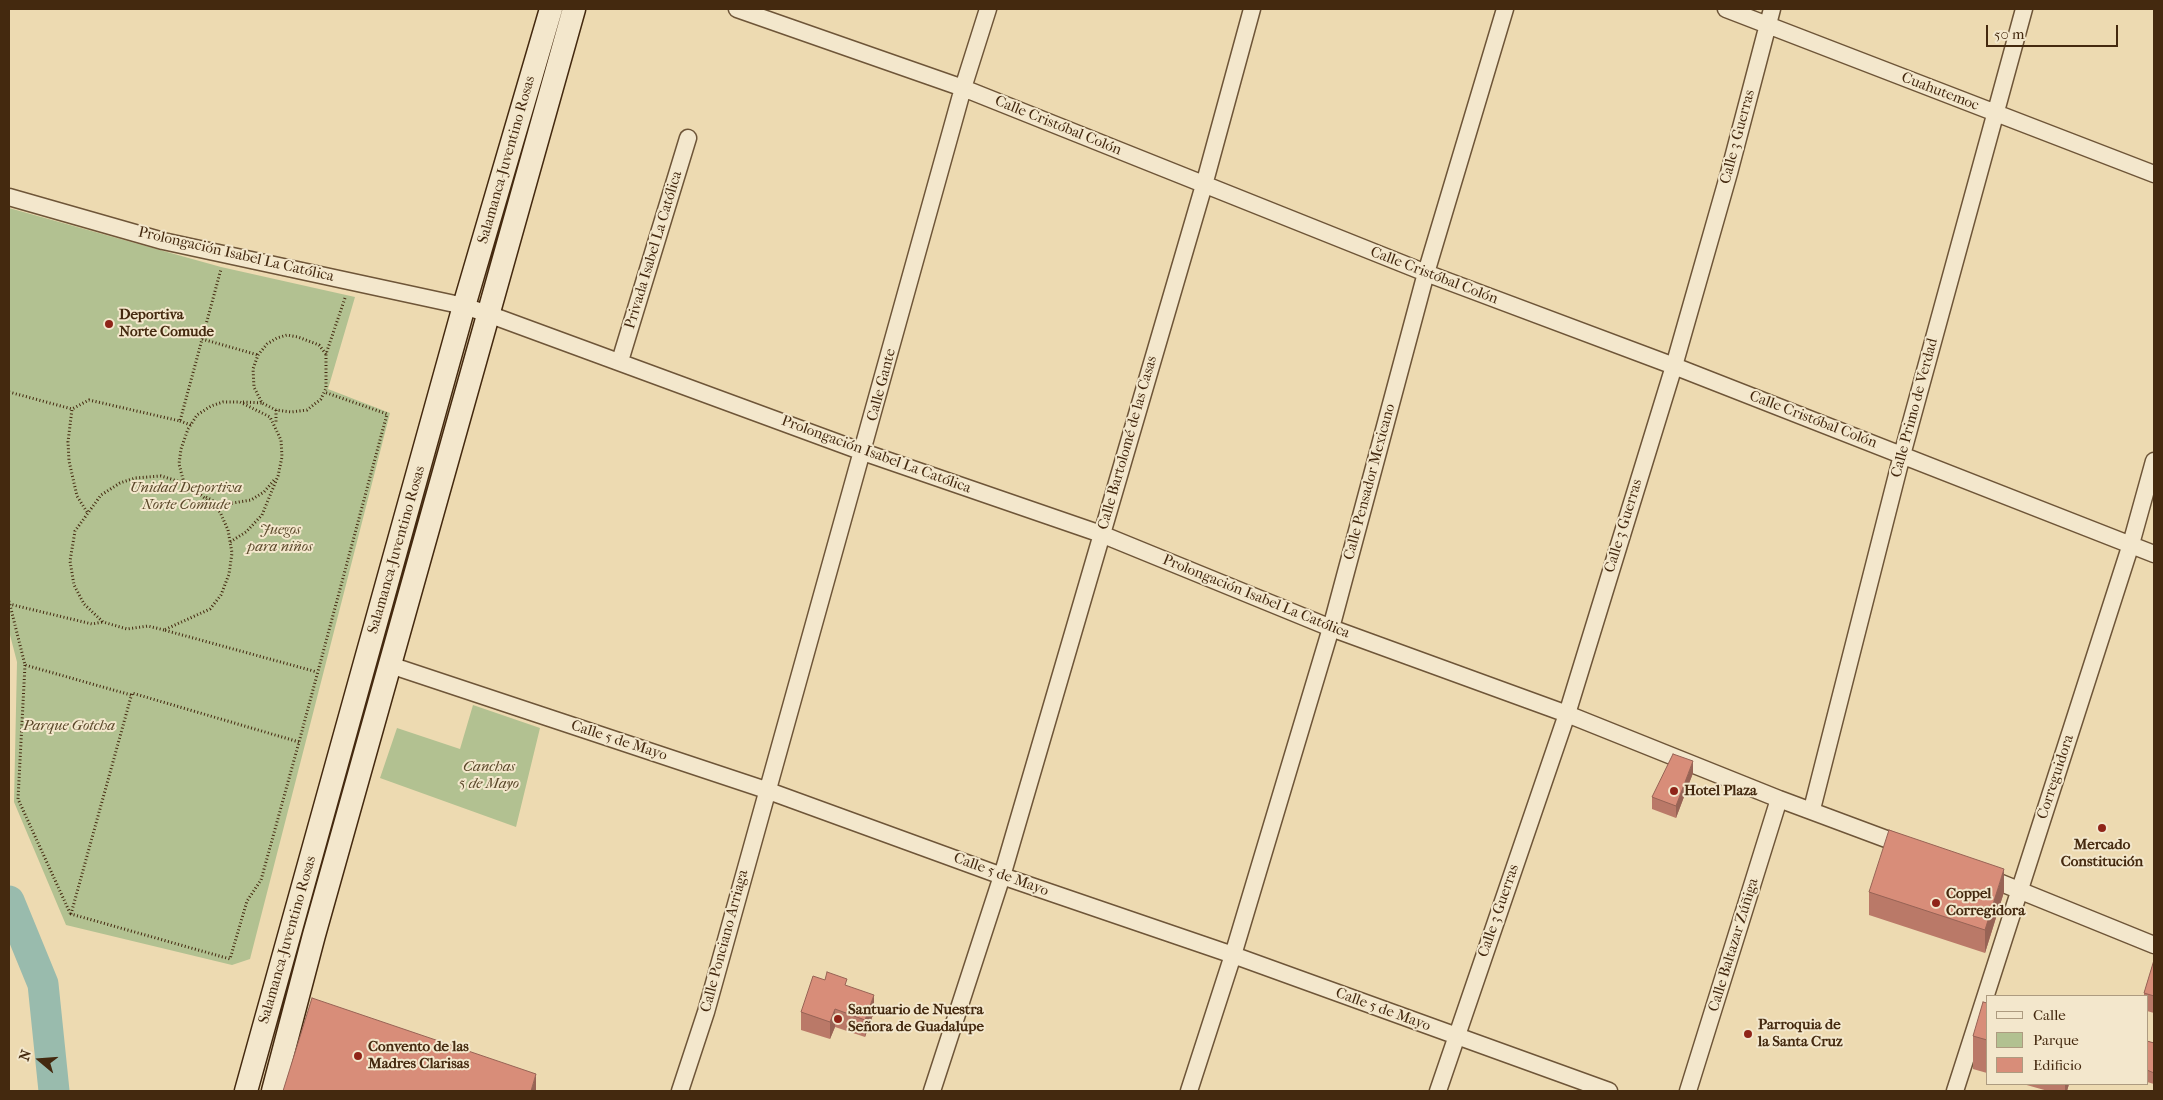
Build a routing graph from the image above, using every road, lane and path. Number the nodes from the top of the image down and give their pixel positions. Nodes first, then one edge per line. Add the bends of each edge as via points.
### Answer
1 (551, 9) edge
2 (574, 9) edge
3 (738, 9) edge
4 (988, 9) edge
5 (1252, 9) edge
6 (1505, 9) edge
7 (1726, 9) edge
8 (1772, 9) edge
9 (2024, 9) edge
10 (1768, 25) junction
11 (963, 88) junction
12 (1997, 114) junction
13 (688, 138) dead end
14 (2154, 174) edge
15 (1204, 185) junction
16 (9, 197) edge
17 (221, 267) dead end
18 (1426, 273) junction
19 (345, 298) dead end
20 (464, 306) junction
21 (488, 314) junction
22 (202, 339) junction
23 (326, 354) junction
24 (258, 355) junction
25 (620, 361) junction
26 (1674, 366) junction
27 (9, 392) edge
28 (324, 392) junction
29 (240, 402) junction
30 (262, 403) junction
31 (72, 409) junction
32 (276, 410) junction
33 (180, 421) junction
34 (191, 426) junction
35 (276, 427) junction
36 (863, 452) junction
37 (1902, 455) junction
38 (2154, 461) edge
39 (278, 476) junction
40 (184, 483) junction
41 (201, 495) junction
42 (87, 512) junction
43 (1101, 534) junction
44 (230, 542) junction
45 (2131, 544) junction
46 (2154, 554) edge
47 (9, 603) edge
48 (103, 622) junction
49 (1331, 628) junction
50 (164, 630) junction
51 (390, 664) junction
52 (25, 665) junction
53 (317, 672) junction
54 (131, 695) junction
55 (1567, 714) junction
56 (299, 742) junction
57 (766, 790) junction
58 (1779, 798) junction
59 (1812, 809) junction
60 (1920, 851) edge
61 (1965, 869) edge
62 (1002, 876) junction
63 (2019, 890) junction
64 (71, 914) junction
65 (2154, 945) edge
66 (1233, 955) junction
67 (273, 995) junction
68 (305, 1004) junction
69 (1456, 1037) junction
70 (246, 1091) edge
71 (273, 1091) edge
72 (680, 1091) edge
73 (932, 1091) edge
74 (1189, 1091) edge
75 (1438, 1091) edge
76 (1610, 1091) edge
77 (1688, 1091) edge
78 (1955, 1091) edge

1 - 20 street, Salamanca-Juventino Rosas
2 - 21 street, Salamanca-Juventino Rosas
3 - 11 street, Calle Cristóbal Colón
4 - 11 street, Calle Gante
5 - 15 street, Calle Bartolomé de las Casas
6 - 18 street, Calle Pensador Mexicano
7 - 10 street, Cuahutemoc
8 - 10 street, Calle 3 Guerras
9 - 12 street, Calle Primo de Verdad
10 - 12 street, Cuahutemoc
10 - 26 street, Calle 3 Guerras
11 - 15 street, Calle Cristóbal Colón
11 - 36 street, Calle Gante
12 - 14 street, Cuahutemoc
12 - 37 street, Calle Primo de Verdad
13 - 25 street, Privada Isabel La Católica
15 - 18 street, Calle Cristóbal Colón
15 - 43 street, Calle Bartolomé de las Casas
16 - 20 street, Prolongación Isabel La Católica via 163,241
17 - 22 path
18 - 26 street, Calle Cristóbal Colón
18 - 49 street, Calle Pensador Mexicano
19 - 23 path
20 - 21 street, Prolongación Isabel La Católica
20 - 67 street, Salamanca-Juventino Rosas
21 - 25 street, Prolongación Isabel La Católica
21 - 51 street, Salamanca-Juventino Rosas
22 - 24 path
22 - 33 path
23 - 24 path via 309,340 287,336 277,338
23 - 28 path
24 - 30 path via 253,369 254,387
25 - 36 street, Prolongación Isabel La Católica
26 - 37 street, Calle Cristóbal Colón
26 - 55 street, Calle 3 Guerras
27 - 31 path
28 - 32 path via 321,399 307,410
28 - 53 path via 387,414
29 - 30 path
29 - 34 path via 210,406 197,415
29 - 35 path via 270,417
30 - 32 path
31 - 33 path via 89,400
31 - 42 path via 69,461 77,496
32 - 35 path
33 - 34 path
34 - 40 path via 181,449 179,464
35 - 39 path via 282,457
36 - 43 street, Prolongación Isabel La Católica
36 - 57 street, Calle Gante
37 - 45 street, Calle Cristóbal Colón
37 - 59 street, Calle Primo de Verdad
38 - 45 street, Correguidora
39 - 41 path via 264,492 251,500 221,505
39 - 44 path via 262,515 246,532
40 - 41 path
40 - 42 path via 161,476 135,478 101,494
41 - 44 path via 220,512
42 - 48 path via 75,530 70,561 74,585 84,604
43 - 49 street, Prolongación Isabel La Católica
43 - 62 street, Calle Bartolomé de las Casas
44 - 50 path via 229,574 210,609
45 - 46 street, Calle Cristóbal Colón
45 - 63 street, Correguidora
47 - 48 path via 92,624
47 - 52 path
48 - 50 path via 127,629 148,626
49 - 55 street, Prolongación Isabel La Católica
49 - 66 street, Calle Pensador Mexicano
50 - 53 path
51 - 57 street, Calle 5 de Mayo
51 - 68 street, Salamanca-Juventino Rosas
52 - 54 path
52 - 64 path via 18,799
53 - 56 path
54 - 56 path
54 - 64 path
55 - 58 street, Prolongación Isabel La Católica
55 - 69 street, Calle 3 Guerras
56 - 64 path via 261,880 247,901 230,959
57 - 62 street, Calle 5 de Mayo
57 - 72 street, Calle Ponciano Arriaga via 706,1012
58 - 59 street, Prolongación Isabel La Católica
58 - 77 street, Calle Baltazar Zúñiga
59 - 60 street, Prolongación Isabel La Católica
61 - 63 street
62 - 66 street, Calle 5 de Mayo
62 - 73 street, Calle Bartolomé de las Casas
63 - 65 street
63 - 78 street, Correguidora
66 - 69 street, Calle 5 de Mayo
66 - 74 street, Calle Pensador Mexicano
67 - 68 street
67 - 70 street, Salamanca-Juventino Rosas
68 - 71 street, Salamanca-Juventino Rosas
69 - 75 street, Calle 3 Guerras
69 - 76 street, Calle 5 de Mayo

